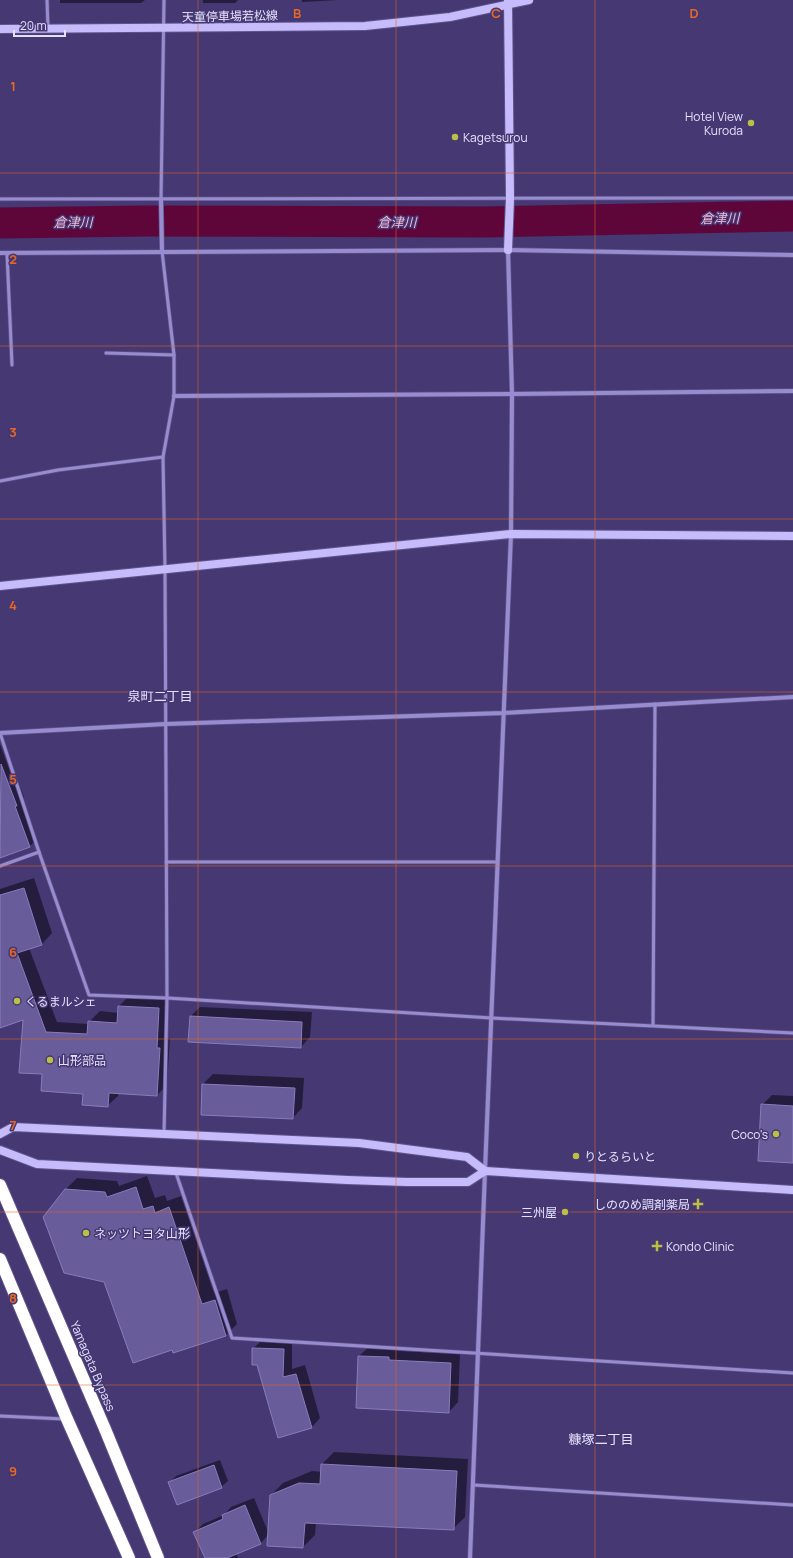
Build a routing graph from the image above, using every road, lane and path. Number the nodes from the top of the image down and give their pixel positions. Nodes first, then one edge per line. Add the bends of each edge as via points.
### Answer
1 (48, 0) edge
2 (164, 0) edge
3 (529, 0) edge
4 (508, 3) edge
5 (0, 29) edge
6 (164, 29) junction
7 (48, 30) junction
8 (510, 198) junction
9 (793, 198) edge
10 (0, 199) edge
11 (161, 199) junction
12 (508, 250) junction
13 (162, 252) junction
14 (0, 253) edge
15 (6, 253) junction
16 (793, 255) edge
17 (106, 353) dead end
18 (174, 355) junction
19 (12, 366) dead end
20 (793, 391) edge
21 (512, 394) junction
22 (174, 396) junction
23 (163, 457) junction
24 (0, 481) edge
25 (511, 534) junction
26 (793, 536) edge
27 (165, 569) junction
28 (0, 586) edge
29 (793, 697) edge
30 (655, 704) junction
31 (503, 713) junction
32 (166, 724) junction
33 (0, 733) edge
34 (39, 852) junction
35 (166, 862) junction
36 (497, 862) junction
37 (0, 866) edge
38 (167, 998) junction
39 (492, 1018) junction
40 (653, 1025) junction
41 (793, 1033) edge
42 (0, 1134) edge
43 (164, 1134) junction
44 (0, 1150) edge
45 (175, 1171) junction
46 (484, 1171) junction
47 (0, 1186) edge
48 (793, 1190) edge
49 (0, 1259) edge
50 (478, 1354) junction
51 (793, 1373) edge
52 (0, 1416) edge
53 (68, 1419) junction
54 (474, 1485) junction
55 (793, 1505) edge
56 (129, 1558) edge
57 (158, 1558) edge
58 (470, 1558) edge

1 - 7 lane
2 - 6 lane
3 - 4 street, 天童停車場若松線
4 - 6 street, 天童停車場若松線 via 450,17 365,26
4 - 8 street
5 - 7 street, 天童停車場若松線
6 - 7 street, 天童停車場若松線
6 - 11 lane
8 - 9 lane
8 - 11 lane
8 - 12 street
10 - 11 lane
11 - 13 street
12 - 13 street
12 - 16 street
12 - 21 street
13 - 15 street
13 - 18 lane
14 - 15 street
15 - 19 lane
17 - 18 lane
18 - 22 lane
20 - 21 street
21 - 22 street
21 - 25 street
22 - 23 lane
23 - 24 lane via 58,470
23 - 27 lane
25 - 26 street
25 - 27 street
25 - 31 street
27 - 28 street
27 - 32 lane
29 - 30 street
30 - 31 street
30 - 40 lane
31 - 32 street
31 - 36 street
32 - 33 street
32 - 35 lane
33 - 34 lane
34 - 37 lane
34 - 38 lane via 89,995
35 - 36 lane
35 - 38 lane
36 - 39 street
38 - 39 lane
38 - 43 lane
39 - 40 lane
39 - 46 street
40 - 41 lane
42 - 43 street via 13,1127
43 - 46 street via 359,1143 467,1157
44 - 45 street via 37,1164
45 - 46 street via 385,1181 468,1182
45 - 50 lane via 232,1338
46 - 48 street
46 - 50 street
47 - 57 highway, Yamagata Bypass
49 - 53 highway
50 - 51 lane
50 - 54 street
52 - 53 lane
53 - 56 highway
54 - 55 lane
54 - 58 street

